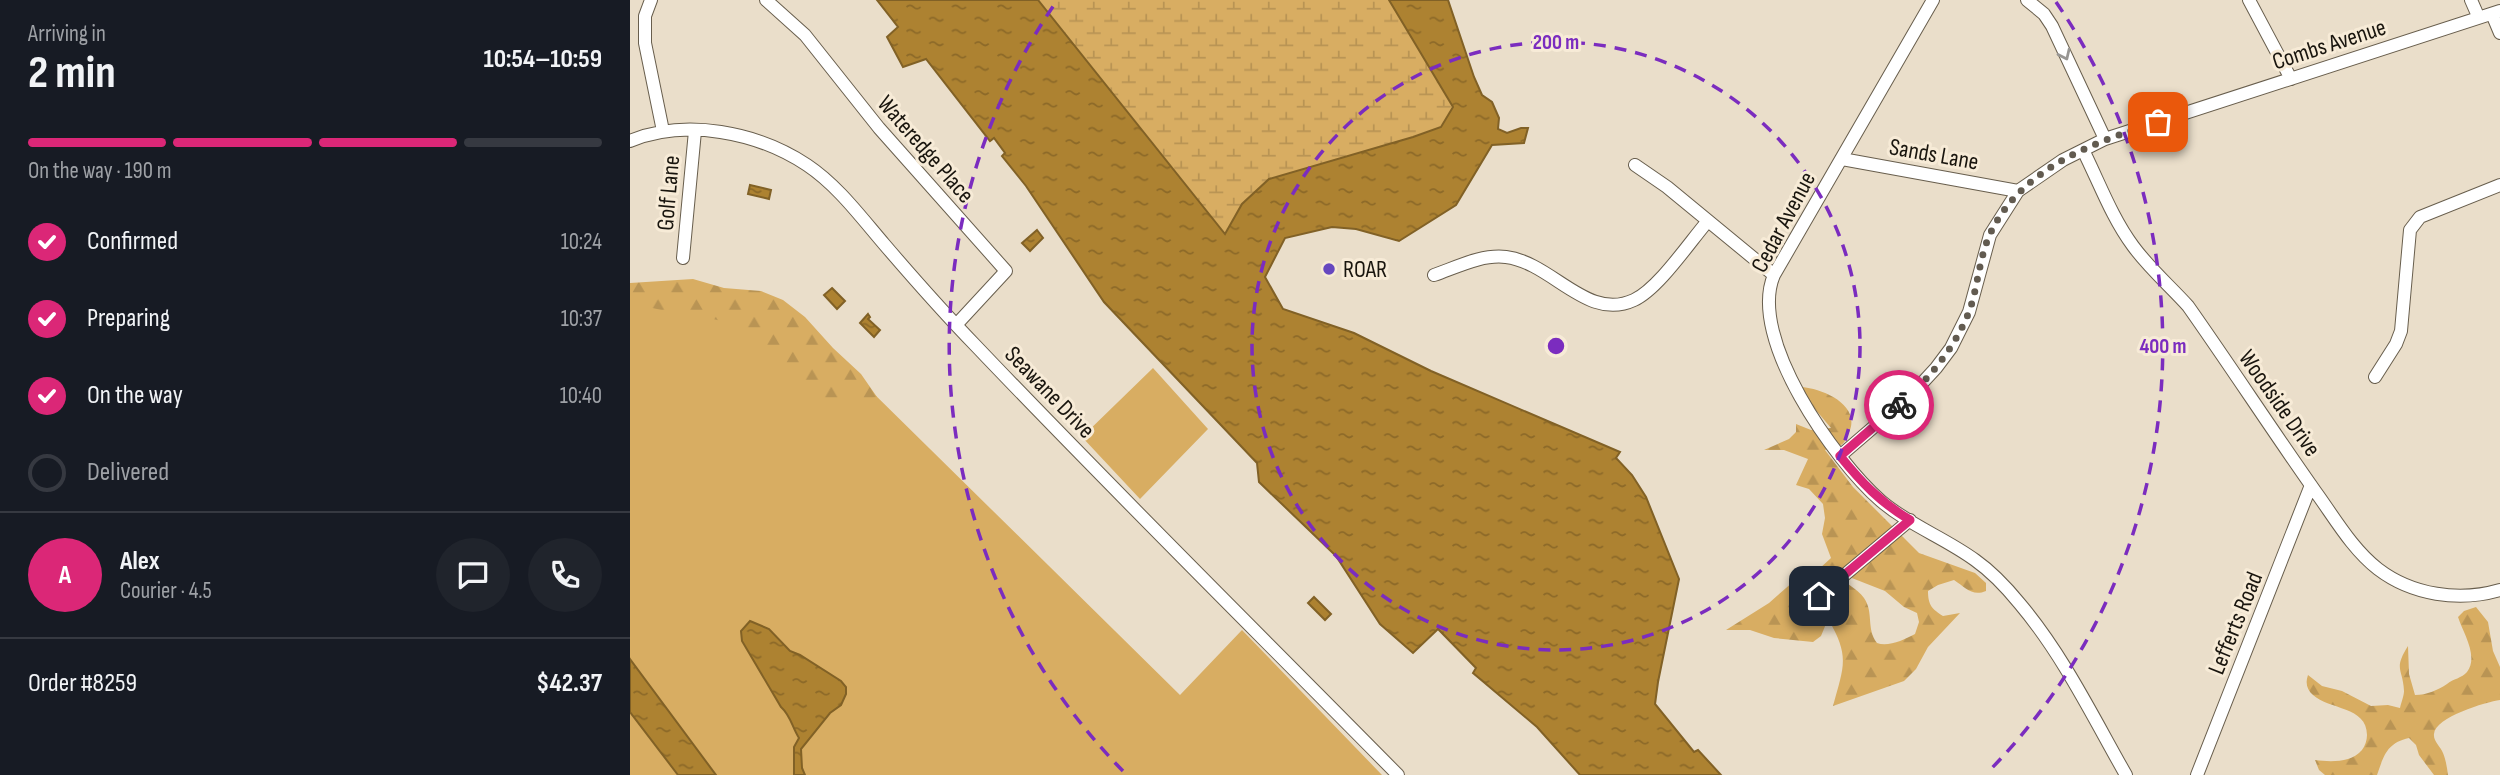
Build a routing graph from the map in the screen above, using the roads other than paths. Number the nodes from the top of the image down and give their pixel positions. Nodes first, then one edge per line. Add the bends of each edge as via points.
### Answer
1 (651, 0) edge
2 (766, 0) edge
3 (1933, 0) edge
4 (2027, 0) edge
5 (2249, 0) edge
6 (2471, 0) edge
7 (2490, 14) edge
8 (2500, 33) edge
9 (2291, 79) junction
10 (663, 131) junction
11 (695, 131) junction
12 (2105, 139) junction
13 (630, 141) edge
14 (2082, 150) junction
15 (1842, 159) junction
16 (1635, 165) dead end
17 (2499, 189) edge
18 (2018, 191) junction
19 (1707, 222) junction
20 (683, 258) dead end
21 (1434, 275) dead end
22 (1774, 275) junction
23 (956, 325) junction
24 (2375, 377) dead end
25 (1840, 456) junction
26 (2311, 485) junction
27 (1910, 520) junction
28 (2500, 590) edge
29 (1798, 614) dead end
30 (1398, 775) edge
31 (2126, 775) edge
32 (2197, 775) edge

1 - 10 street via 645,16 645,43
2 - 23 street, Wateredge Place via 805,35 879,128 1006,271
3 - 15 street, Cedar Avenue
4 -> 12 street via 2052,26
5 - 9 street
6 - 7 street
7 - 8 street
7 - 9 street, Combs Avenue
9 - 12 street, Combs Avenue
10 - 11 street, Seawane Drive
10 - 13 street, Seawane Drive
11 - 20 street, Golf Lane
11 - 23 street, Seawane Drive via 734,134 770,145 807,165 845,198
12 - 14 street, Combs Avenue
14 - 18 street, Combs Avenue
14 - 26 street, Woodside Drive via 2131,244 2189,308
15 - 18 street, Sands Lane
15 - 22 street, Cedar Avenue
16 - 19 street
17 - 24 street via 2413,224 2401,331
18 - 25 street via 1990,234 1969,312 1951,348 1912,394
19 - 21 street via 1651,288 1623,304 1591,301 1546,271 1516,259 1494,257
19 - 22 street
22 - 25 street, Cedar Avenue via 1771,312 1781,355 1807,409
23 - 30 street, Seawane Drive
25 - 27 street, Cedar Avenue via 1882,502
26 - 28 street, Woodside Drive via 2355,546 2403,584 2443,595
26 - 32 street, Lefferts Road
27 - 29 street
27 - 31 street, Cedar Avenue via 1975,560 2021,605 2067,671

